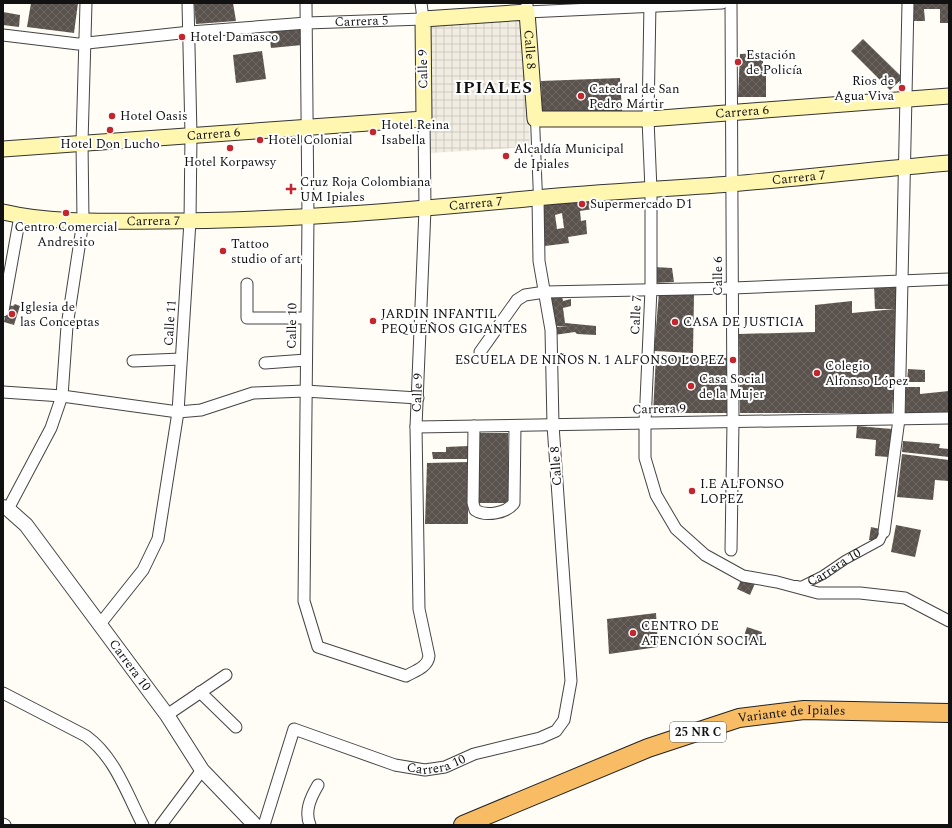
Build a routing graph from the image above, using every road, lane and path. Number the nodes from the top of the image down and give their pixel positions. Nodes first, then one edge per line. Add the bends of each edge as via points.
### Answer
1 (86, 3) edge
2 (188, 3) edge
3 (306, 3) edge
4 (421, 3) edge
5 (722, 3) edge
6 (731, 3) edge
7 (908, 3) edge
8 (650, 5) edge
9 (527, 7) edge
10 (423, 19) junction
11 (307, 23) junction
12 (190, 32) junction
13 (3, 35) edge
14 (84, 44) junction
15 (949, 96) edge
16 (906, 100) junction
17 (731, 113) junction
18 (424, 119) junction
19 (535, 119) junction
20 (648, 119) junction
21 (307, 128) junction
22 (192, 135) junction
23 (82, 142) junction
24 (3, 149) edge
25 (949, 163) edge
26 (904, 167) junction
27 (732, 184) junction
28 (651, 190) junction
29 (538, 198) junction
30 (425, 209) junction
31 (3, 212) edge
32 (20, 216) junction
33 (308, 218) junction
34 (83, 221) junction
35 (190, 221) junction
36 (949, 279) edge
37 (902, 282) junction
38 (247, 284) dead end
39 (733, 288) junction
40 (651, 289) junction
41 (541, 293) junction
42 (4, 304) edge
43 (306, 318) junction
44 (480, 352) dead end
45 (181, 359) junction
46 (306, 360) junction
47 (133, 361) dead end
48 (264, 363) dead end
49 (306, 391) junction
50 (3, 392) edge
51 (62, 396) junction
52 (418, 398) junction
53 (178, 412) junction
54 (949, 418) edge
55 (899, 419) junction
56 (733, 422) junction
57 (645, 423) junction
58 (553, 425) junction
59 (474, 426) junction
60 (515, 426) junction
61 (416, 427) junction
62 (5, 508) edge
63 (884, 532) joint
64 (731, 550) dead end
65 (777, 582) junction
66 (949, 621) edge
67 (100, 624) junction
68 (318, 647) joint
69 (226, 675) dead end
70 (200, 692) junction
71 (3, 693) edge
72 (949, 713) edge
73 (167, 715) junction
74 (236, 726) dead end
75 (556, 731) joint
76 (202, 770) junction
77 (318, 786) dead end
78 (143, 825) edge
79 (161, 825) edge
80 (255, 825) edge
81 (264, 825) edge
82 (310, 825) edge
83 (463, 825) edge

1 - 14 street
2 - 12 street, Calle 11
3 - 11 street, Calle 10
4 - 10 street, Calle 9
5 - 8 street, Carrera 5
6 - 17 street, Calle 6
7 - 16 street
8 - 9 street, Carrera 5
8 - 20 street, Calle 7
9 - 10 main road, Carrera 5
9 - 19 main road, Calle 8
10 - 11 street, Carrera 5
10 - 18 main road, Calle 9
11 - 12 street, Carrera 5
11 - 21 street, Calle 10
12 - 14 street, Carrera 5
12 - 22 street, Calle 11
13 - 14 street, Carrera 5
14 - 23 street
15 - 16 main road, Carrera 6
16 - 17 main road, Carrera 6
16 - 26 street
17 - 20 main road, Carrera 6
17 - 27 street, Calle 6
18 - 21 main road, Carrera 6
18 - 30 street, Calle 9
19 - 20 main road, Carrera 6
19 - 29 street
20 - 28 street, Calle 7
21 - 22 main road, Carrera 6
21 - 33 street, Calle 10
22 - 23 main road, Carrera 6
22 - 35 street, Calle 11
23 - 24 main road, Carrera 6
23 - 34 street
25 - 26 main road, Carrera 7
26 - 27 main road, Carrera 7
26 - 37 street
27 - 28 main road, Carrera 7
27 - 39 street, Calle 6
28 - 29 main road, Carrera 7
28 - 40 street, Calle 7
29 - 30 main road, Carrera 7
29 - 41 street, Calle 8
30 - 33 main road, Carrera 7
30 - 52 street, Calle 9
31 - 32 main road, Carrera 7
32 - 34 main road, Carrera 7
32 - 42 street
33 - 35 main road, Carrera 7
33 - 43 street, Calle 10
34 - 35 main road, Carrera 7
34 - 51 street via 67,326
35 - 45 street, Calle 11
36 - 37 street
37 - 39 street
37 - 55 street
38 - 43 street via 247,318
39 - 40 street
39 - 56 street, Calle 6
40 - 41 street
40 - 57 street, Calle 7
41 - 44 street via 521,296
41 - 58 street, Calle 8 via 551,330
43 - 46 street, Calle 10
45 - 47 street
45 - 53 street, Calle 11
46 - 48 street
46 - 49 street, Calle 10
49 - 52 street
49 - 53 street via 253,393 201,410
49 - 68 street, Calle 10 via 304,600
50 - 51 street
51 - 53 street
51 - 62 street via 51,428
52 - 61 street, Calle 9
53 - 67 street, Calle 11 via 158,539 143,570
54 - 55 street, Carrera 9
55 - 56 street, Carrera 9
55 - 63 street
56 - 57 street, Carrera 9
56 - 64 street, Calle 6
57 - 58 street, Carrera 9
57 - 65 street, Calle 7 via 645,458 656,495 676,528 705,555 743,576
58 - 60 street, Carrera 9
58 - 75 street, Calle 8 via 571,681 564,720
59 - 60 street, Carrera 9
59 - 60 street via 473,503 475,510 480,513 504,512 514,503
59 - 61 street, Carrera 9
61 - 68 street, Calle 9 via 418,609 428,660 425,665 406,676
62 - 67 street, Carrera 10 via 26,525
63 - 65 street, Carrera 10 via 880,541 800,586
65 - 66 street, Calle 7 via 818,593 860,593 905,598
67 - 73 street, Carrera 10
69 - 70 street
70 - 73 street
70 - 74 street
71 - 78 street via 96,743 112,764
72 - 83 highway, Variante de Ipiales / 25 NR C via 804,710 739,718 648,748
73 - 76 street, Carrera 10
75 - 81 street, Carrera 10 via 540,738 474,754 445,767 425,770 395,765 294,729
76 - 79 street
76 - 80 street, Carrera 10
77 - 82 street via 308,801

